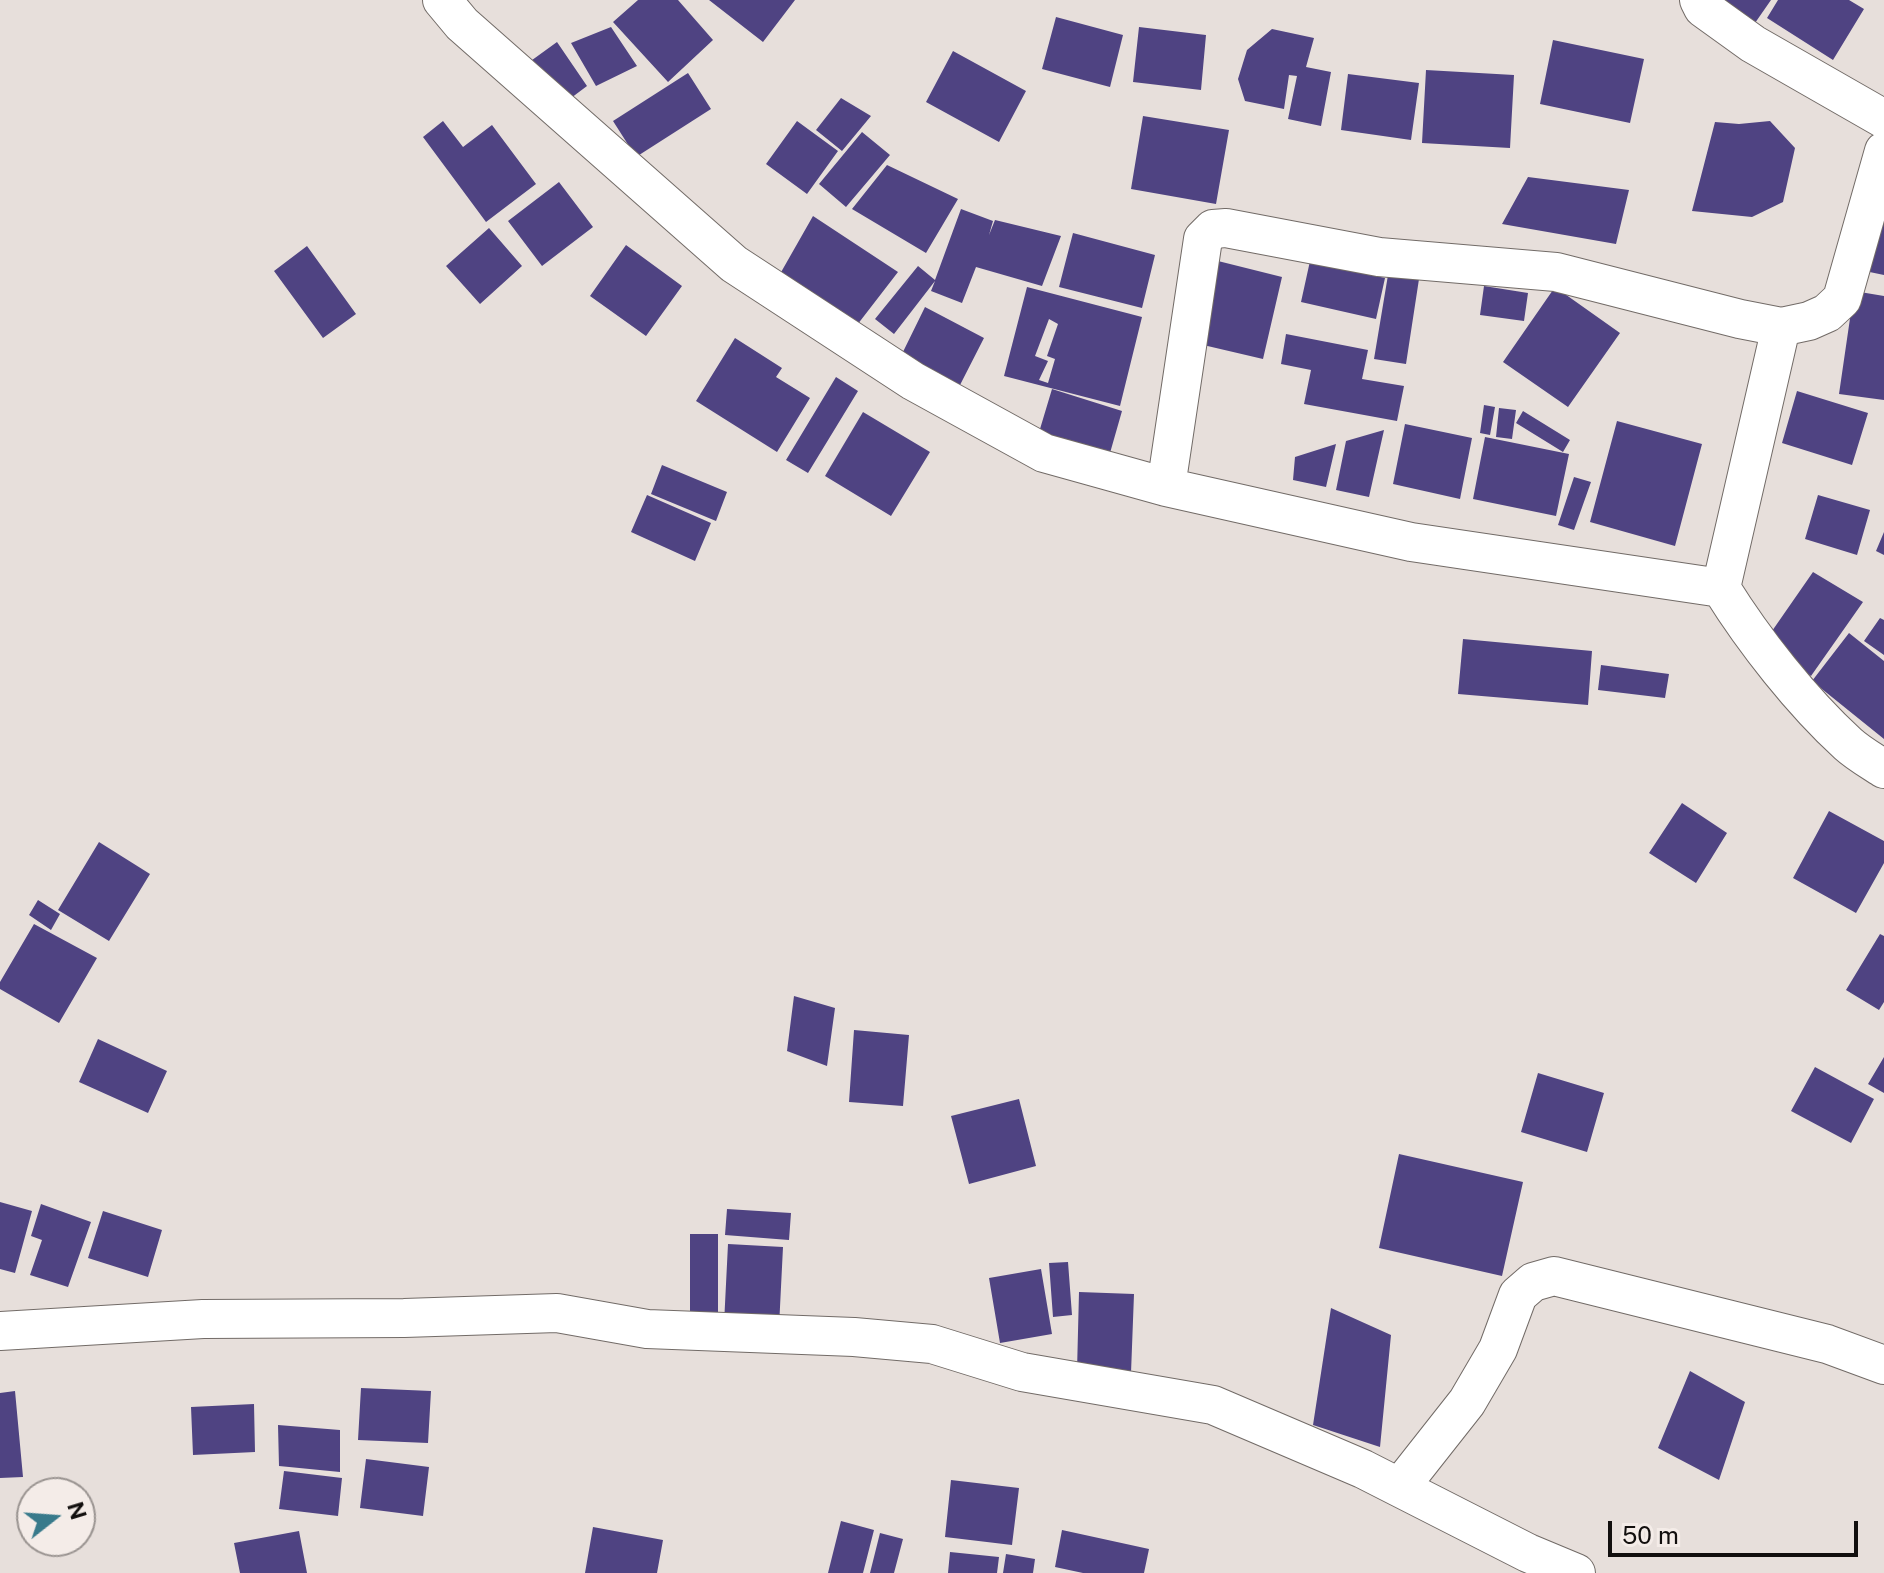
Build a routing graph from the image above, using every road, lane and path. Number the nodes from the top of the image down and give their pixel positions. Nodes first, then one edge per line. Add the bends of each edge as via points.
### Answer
1 (442, 0) edge
2 (1691, 3) edge
3 (1884, 119) edge
4 (1884, 151) edge
5 (1781, 327) junction
6 (1166, 487) junction
7 (1721, 588) junction
8 (1884, 769) edge
9 (0, 1331) edge
10 (1884, 1365) edge
11 (1400, 1487) junction
12 (1576, 1573) edge

1 - 6 street via 462,24 734,264 913,381 1044,453
2 - 3 street
4 - 5 street via 1842,299 1827,313
5 - 6 street via 1556,272 1379,257 1213,229 1203,239
5 - 7 street
6 - 7 street via 1411,542
7 - 8 street via 1785,676 1849,745
9 - 11 street via 203,1319 557,1313 647,1329 932,1344 1022,1372 1213,1405
10 - 11 street via 1827,1344 1554,1276 1533,1282 1518,1295 1498,1349 1467,1402
11 - 12 street

